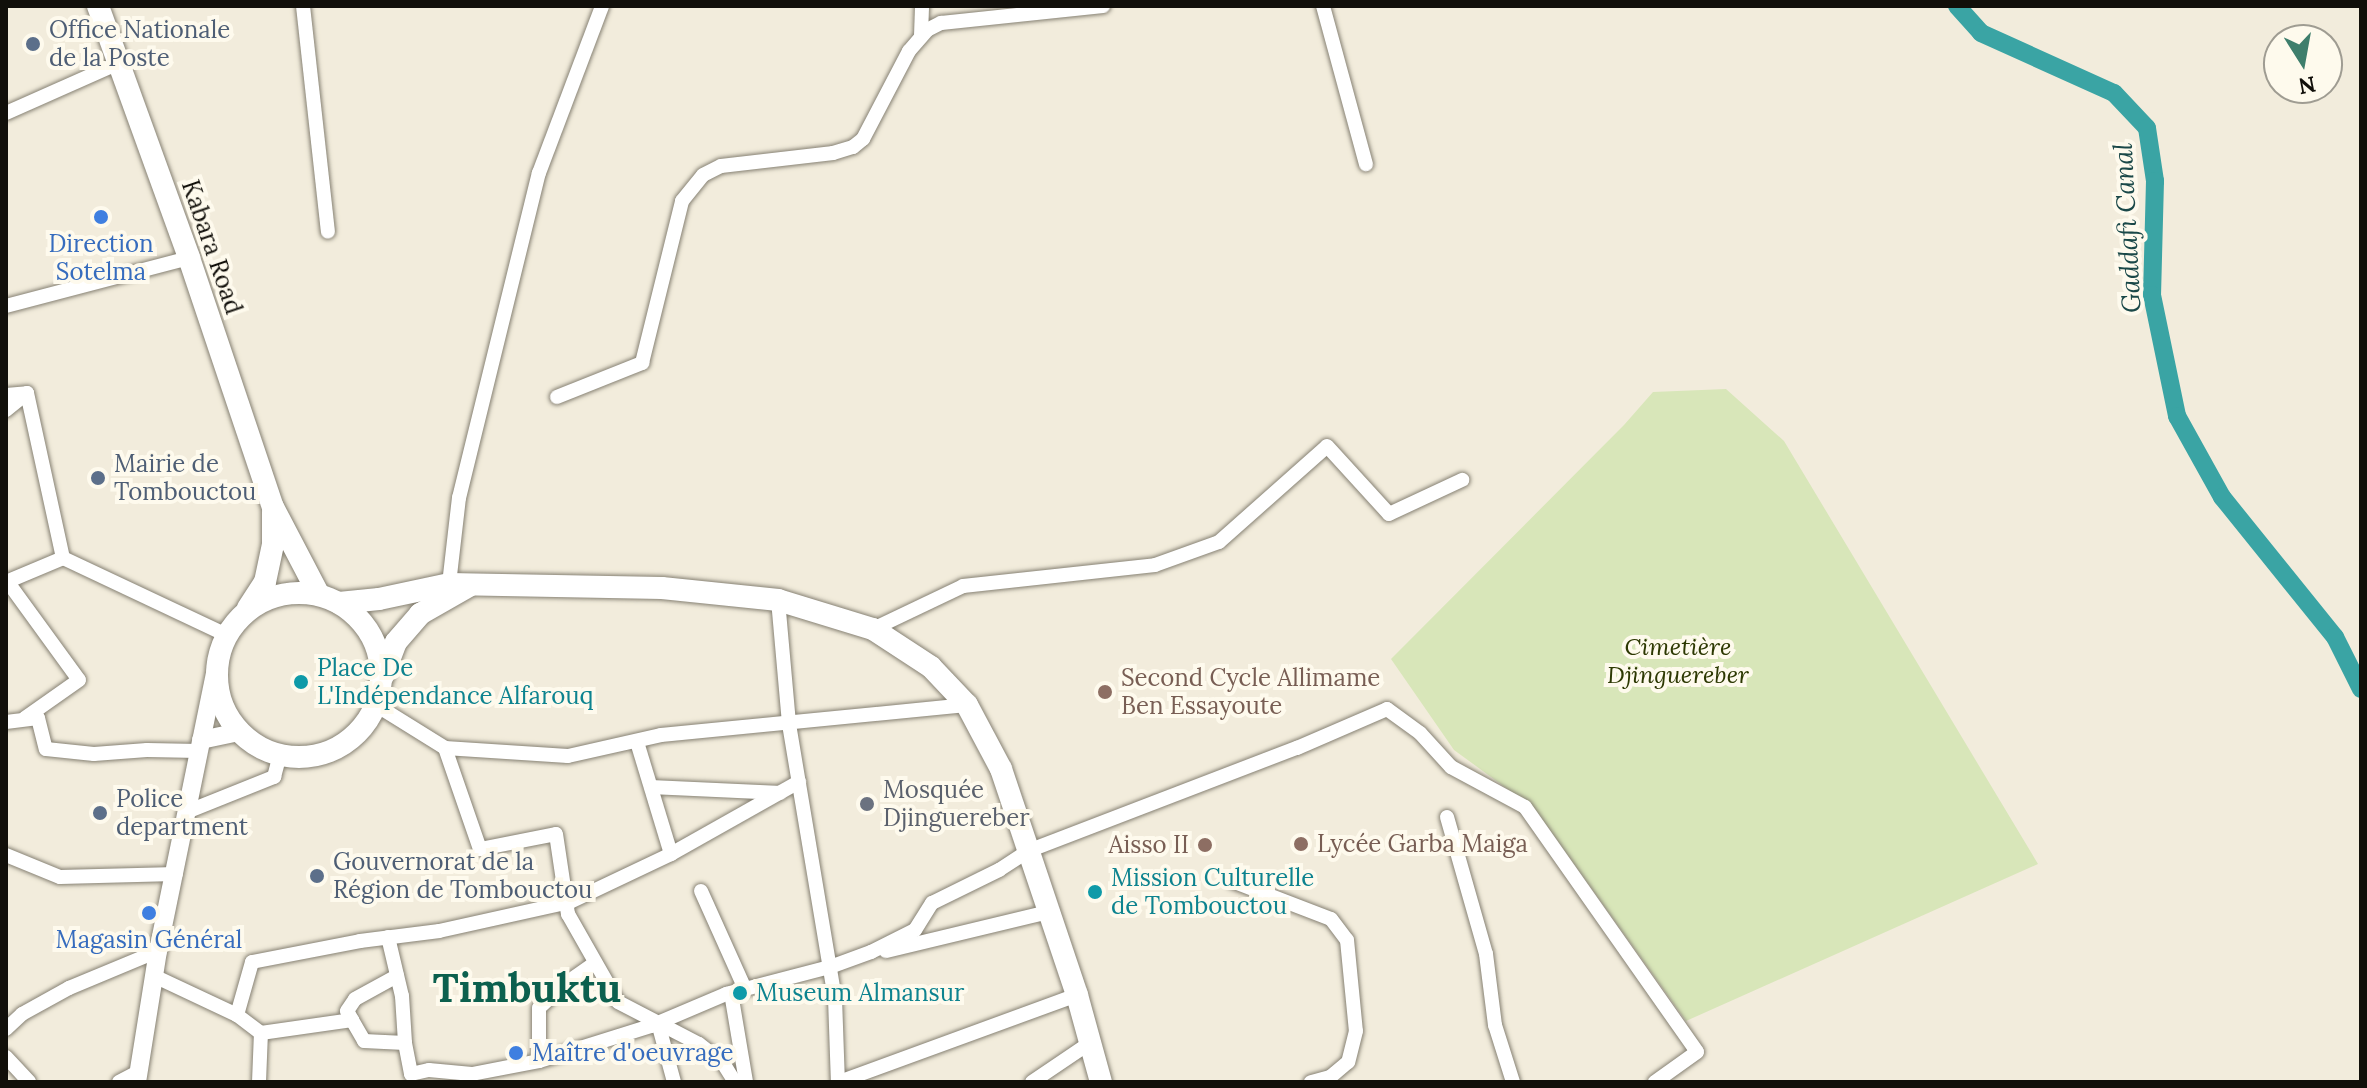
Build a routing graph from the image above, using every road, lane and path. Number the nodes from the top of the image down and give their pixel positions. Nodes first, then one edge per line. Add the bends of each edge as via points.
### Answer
1 (98, 6) edge
2 (303, 6) edge
3 (602, 6) edge
4 (922, 6) edge
5 (1103, 6) edge
6 (1323, 6) edge
7 (921, 36) junction
8 (119, 63) junction
9 (6, 113) edge
10 (1366, 164) dead end
11 (328, 232) dead end
12 (189, 258) junction
13 (6, 306) edge
14 (27, 393) junction
15 (6, 395) edge
16 (557, 397) dead end
17 (6, 410) edge
18 (1462, 480) dead end
19 (273, 507) junction
20 (63, 558) junction
21 (7, 582) edge
22 (475, 583) junction
23 (449, 584) junction
24 (329, 599) junction
25 (778, 600) junction
26 (246, 612) junction
27 (873, 629) junction
28 (227, 635) junction
29 (217, 664) junction
30 (381, 681) junction
31 (376, 705) junction
32 (967, 705) junction
33 (24, 719) junction
34 (6, 722) edge
35 (789, 724) junction
36 (240, 732) junction
37 (637, 742) junction
38 (200, 745) junction
39 (445, 748) junction
40 (280, 755) junction
41 (799, 782) junction
42 (652, 787) junction
43 (780, 793) junction
44 (189, 811) junction
45 (1447, 817) dead end
46 (1028, 851) junction
47 (671, 854) junction
48 (6, 855) edge
49 (176, 874) junction
50 (1232, 881) dead end
51 (701, 891) dead end
52 (565, 903) junction
53 (1049, 912) junction
54 (388, 937) junction
55 (158, 951) junction
56 (846, 961) junction
57 (595, 963) junction
58 (830, 967) junction
59 (154, 976) junction
60 (397, 976) junction
61 (738, 991) junction
62 (1077, 995) junction
63 (237, 1015) junction
64 (352, 1020) junction
65 (658, 1023) junction
66 (6, 1029) edge
67 (261, 1033) junction
68 (1091, 1042) junction
69 (405, 1043) junction
70 (6, 1057) edge
71 (539, 1061) junction
72 (137, 1078) edge
73 (411, 1078) edge
74 (29, 1082) edge
75 (119, 1082) edge
76 (259, 1082) edge
77 (674, 1082) edge
78 (735, 1082) edge
79 (746, 1082) edge
80 (838, 1082) edge
81 (1032, 1082) edge
82 (1101, 1082) edge
83 (1311, 1082) edge
84 (1513, 1082) edge
85 (1655, 1082) edge

1 - 8 main road, Kabara Road
2 - 11 street
3 - 23 street via 539,173 459,498
4 - 7 street
5 - 7 street via 941,23
6 - 10 street
7 - 16 street via 863,139 853,147 721,166 703,175 682,201 642,363
8 - 9 street
8 - 12 main road, Kabara Road
12 - 13 street
12 - 19 main road, Kabara Road
14 - 15 street
14 - 17 street
14 - 20 street
18 - 27 street via 1389,514 1327,446 1219,542 1155,565 963,586
19 - 24 main road
19 - 26 main road via 265,582
20 - 21 street
20 - 28 street
21 - 33 street via 79,680
22 - 23 main road
22 - 25 main road via 662,588
22 - 30 main road via 420,614 396,642
23 - 24 main road via 379,599
24 - 26 main road via 294,593 268,598
24 - 30 main road via 358,617 372,635
25 - 27 main road
25 - 35 street
26 - 28 main road
27 - 32 main road via 931,667
28 - 29 main road
29 - 36 main road via 225,712
29 - 38 street
30 - 31 main road
31 - 39 street
31 - 40 main road via 347,742 315,755
32 - 35 street
32 - 46 main road via 1001,769
33 - 34 street
33 - 38 street via 38,718 46,749 94,754
35 - 37 street via 661,735
35 - 41 street
36 - 38 street
36 - 40 main road
37 - 39 street via 568,756
37 - 42 street
38 - 44 street
39 - 52 street via 480,849 556,834
40 - 44 street via 274,777
41 - 43 street
41 - 58 street
42 - 43 street
42 - 47 street
43 - 47 street
44 - 49 street
45 - 84 street via 1486,954 1495,1025
46 - 53 main road
46 - 56 street via 932,903 915,930
46 - 85 street via 1387,709 1420,733 1451,767 1525,807 1697,1052
47 - 52 street
48 - 49 street via 60,877
49 - 55 street
50 - 83 street via 1331,919 1347,940 1356,1031 1348,1062 1330,1077
51 - 61 street
52 - 54 street
52 - 57 street
53 - 56 street
53 - 62 main road
54 - 60 street
54 - 63 street via 252,962
55 - 59 street
55 - 66 street via 69,988
56 - 58 street
57 - 65 street via 618,1002
57 - 71 street via 539,1008
58 - 61 street
58 - 80 street
59 - 63 street
59 - 72 street
60 - 64 street via 355,999 347,1011
60 - 69 street
61 - 65 street
61 - 79 street
62 - 68 main road
62 - 80 street
63 - 67 street
64 - 67 street
64 - 69 street via 364,1041
65 - 71 street
65 - 77 street
65 - 78 street via 699,1044 723,1063
67 - 76 street
68 - 81 street
68 - 82 main road
69 - 73 street
70 - 74 street
71 - 73 street via 472,1074 429,1070
72 - 75 street

